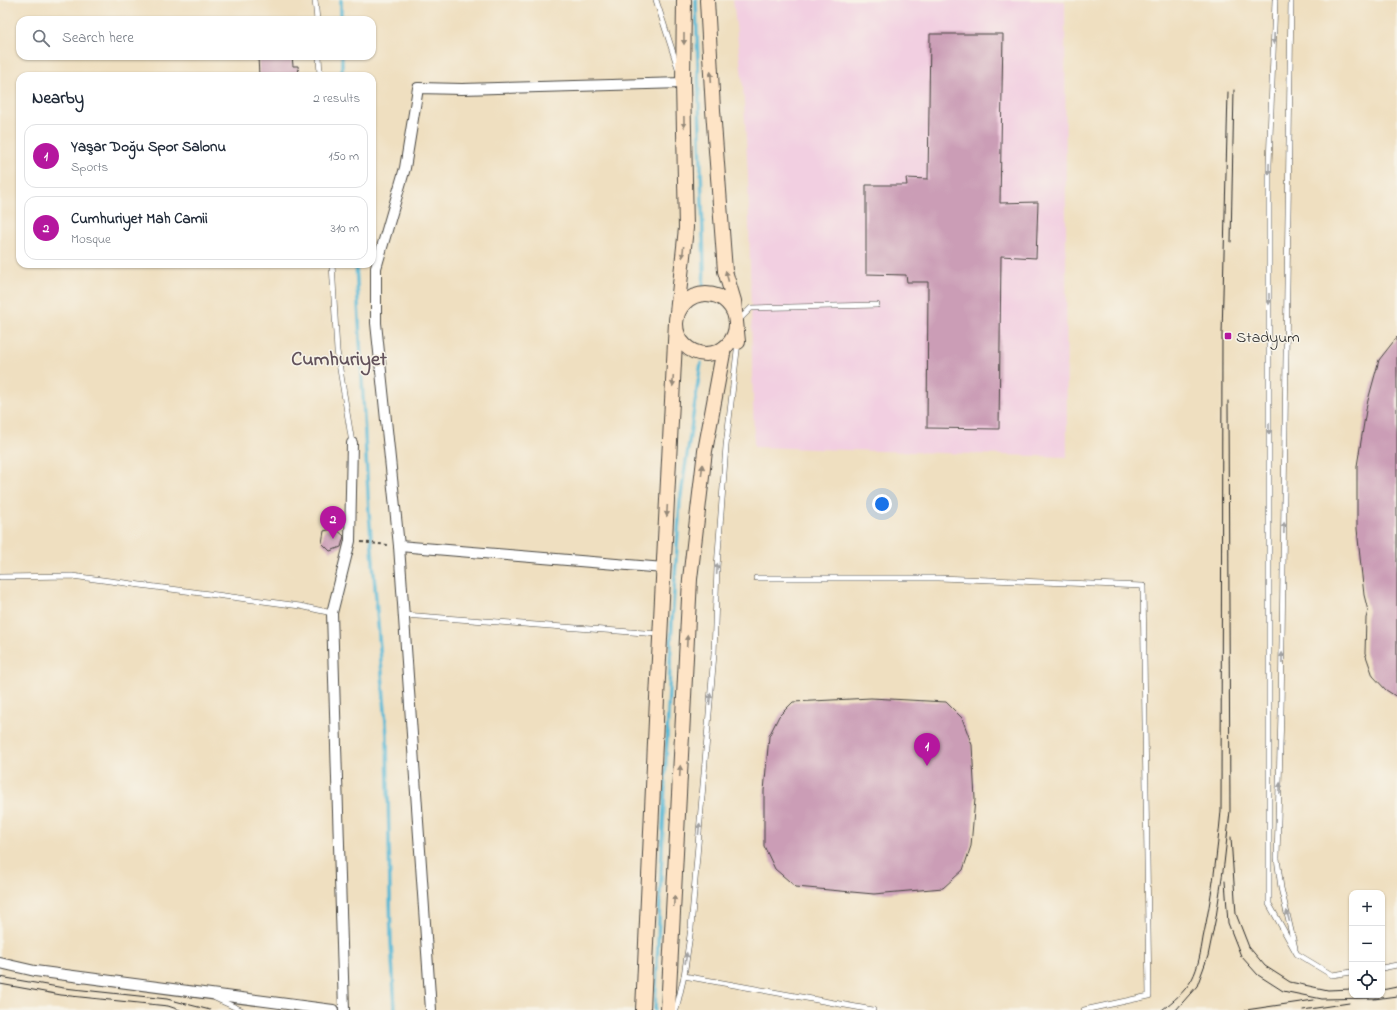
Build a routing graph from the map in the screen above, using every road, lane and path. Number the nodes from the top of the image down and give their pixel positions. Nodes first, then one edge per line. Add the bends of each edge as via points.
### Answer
1 (314, 0) edge
2 (656, 0) edge
3 (684, 0) edge
4 (707, 0) edge
5 (1275, 0) edge
6 (1291, 0) edge
7 (316, 16) edge
8 (319, 60) edge
9 (320, 72) edge
10 (683, 83) junction
11 (332, 268) edge
12 (877, 305) dead end
13 (676, 322) junction
14 (736, 323) junction
15 (738, 342) joint
16 (724, 348) junction
17 (352, 443) joint
18 (350, 541) junction
19 (399, 546) junction
20 (664, 568) junction
21 (0, 577) edge
22 (756, 578) dead end
23 (332, 614) junction
24 (404, 615) junction
25 (660, 635) junction
26 (1297, 954) junction
27 (0, 963) edge
28 (1397, 965) edge
29 (1385, 967) edge
30 (1349, 972) edge
31 (684, 976) junction
32 (205, 993) junction
33 (241, 1010) edge
34 (333, 1010) edge
35 (344, 1010) edge
36 (431, 1010) edge
37 (643, 1010) edge
38 (668, 1010) edge
39 (676, 1010) edge
40 (873, 1010) edge
41 (1084, 1010) edge

1 - 7 lane
2 - 10 lane
3 -> 10 street
14 -> 4 street via 734,301 725,271
5 -> 26 lane via 1268,165 1269,904
26 -> 6 lane via 1281,888 1277,858
8 - 9 lane
10 -> 13 street via 686,228
10 - 19 street via 418,88 405,168 376,268 376,323
11 - 17 lane via 337,351
12 - 14 lane via 751,308
13 - 14 street via 679,312 688,300 702,294 712,294 722,298 729,305
13 - 16 street via 679,336 696,352 715,352
13 -> 20 street
14 - 15 street
14 - 16 street via 732,337
31 -> 15 lane via 692,920 714,654 717,567 726,446
38 -> 16 street via 690,579 705,451
17 - 18 street
18 - 19 path
18 - 23 street
19 - 20 street
19 - 24 street
20 - 25 street
21 - 23 lane via 72,576 300,606
22 - 41 lane via 939,578 1143,586 1150,996
23 - 35 street
24 - 25 lane
24 - 36 street
25 - 37 street
26 - 30 lane via 1332,975
27 - 32 street via 35,971
28 - 29 lane
31 - 39 lane
31 - 40 lane
32 - 33 lane
32 - 34 street

